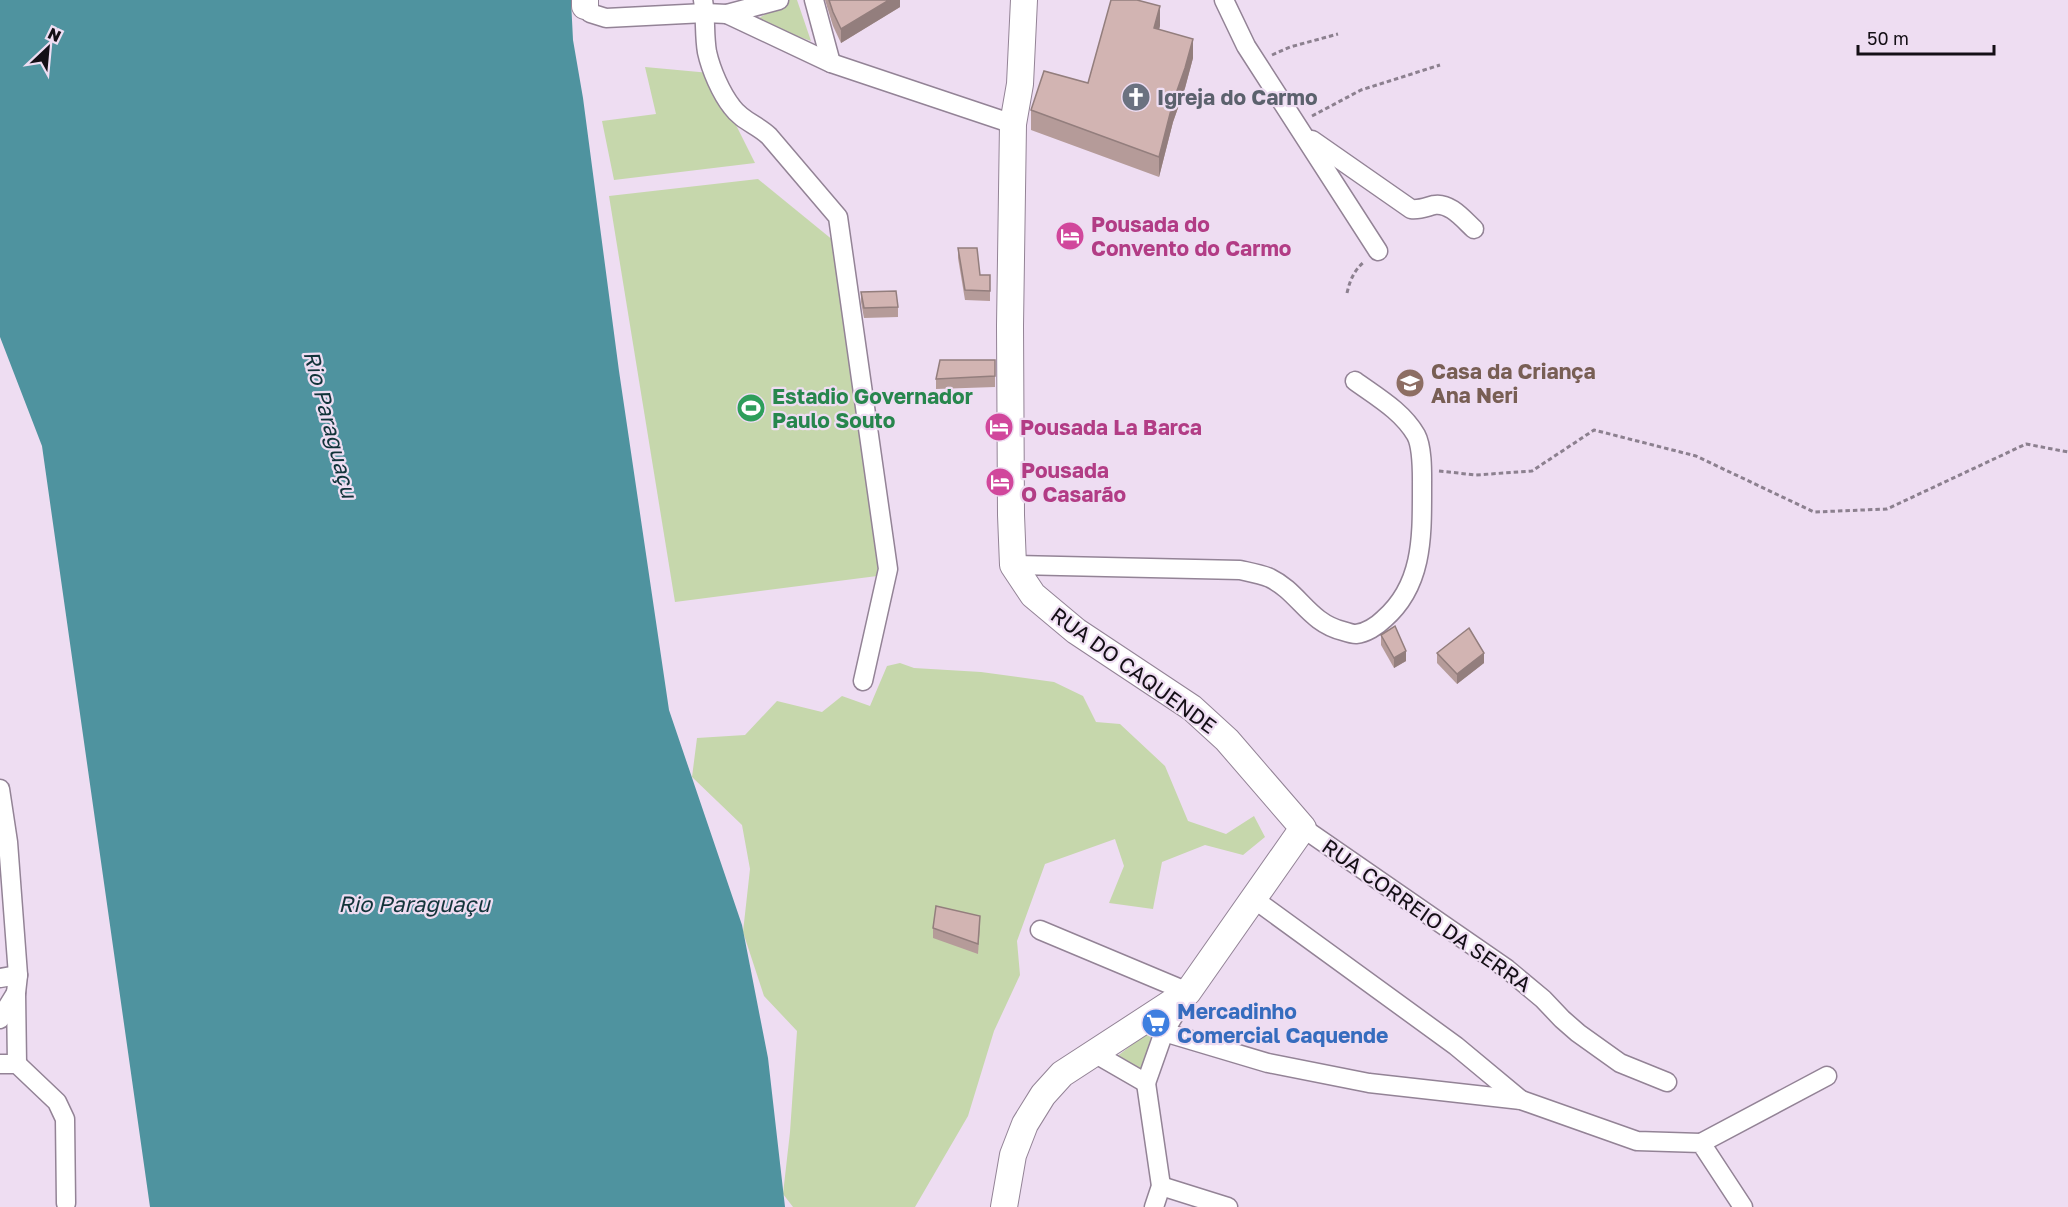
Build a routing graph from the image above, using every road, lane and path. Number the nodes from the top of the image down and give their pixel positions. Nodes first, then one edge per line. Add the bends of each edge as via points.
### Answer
1 (779, 0) edge
2 (814, 0) edge
3 (1024, 0) edge
4 (1224, 0) edge
5 (585, 3) edge
6 (704, 6) edge
7 (727, 14) junction
8 (1338, 34) dead end
9 (1257, 62) junction
10 (831, 63) junction
11 (1440, 65) dead end
12 (1013, 124) junction
13 (1300, 129) junction
14 (1474, 229) dead end
15 (1378, 251) joint
16 (1347, 293) dead end
17 (1355, 381) dead end
18 (2068, 452) edge
19 (1422, 470) junction
20 (1013, 565) junction
21 (863, 681) dead end
22 (0, 789) edge
23 (1303, 828) junction
24 (5, 883) edge
25 (1254, 899) junction
26 (1040, 930) dead end
27 (12, 982) edge
28 (1188, 992) junction
29 (0, 1019) edge
30 (1164, 1032) junction
31 (1094, 1053) junction
32 (9, 1064) edge
33 (1827, 1076) dead end
34 (1667, 1082) dead end
35 (1146, 1083) junction
36 (1521, 1100) junction
37 (1701, 1143) junction
38 (1161, 1186) junction
39 (66, 1203) dead end
40 (1004, 1207) edge
41 (1154, 1207) edge
42 (1228, 1207) edge
43 (1743, 1207) edge

1 - 7 street
2 - 10 street
3 - 12 street via 1020,84
4 - 9 street
5 - 6 street via 590,13 606,18
6 - 7 street
6 - 21 street via 707,52 732,107 746,122 769,136 838,217 888,569
7 - 10 street
8 - 9 path via 1290,47
9 - 13 street
10 - 12 street
11 - 13 path via 1361,90
12 - 20 street
13 - 14 street via 1411,209 1441,204
13 - 15 street
15 - 16 path via 1358,267
17 - 19 street via 1400,414 1417,437
18 - 19 path via 2026,444 1887,509 1814,512 1696,456 1594,430 1532,471 1476,475
19 - 20 street via 1422,541 1410,585 1393,611 1376,627 1356,634 1332,628 1314,617 1288,590 1269,578 1240,570
20 - 23 street, RUA DO CAQUENDE via 1034,595 1076,631 1201,716 1227,740
22 - 24 street via 8,843
23 - 25 street
23 - 34 street, RUA CORREIO DA SERRA via 1508,969 1570,1026 1620,1063
24 - 27 street
25 - 28 street
25 - 36 street via 1456,1046
26 - 28 street
27 - 29 street
27 - 32 street
28 - 30 street
28 - 31 street
30 - 35 street
30 - 36 street via 1268,1063 1369,1083
31 - 35 street
31 - 40 street via 1062,1074 1043,1095 1025,1125 1013,1155
32 - 39 street via 57,1102 65,1119
33 - 37 street
35 - 38 street
36 - 37 street via 1637,1141
37 - 43 street
38 - 41 street
38 - 42 street

